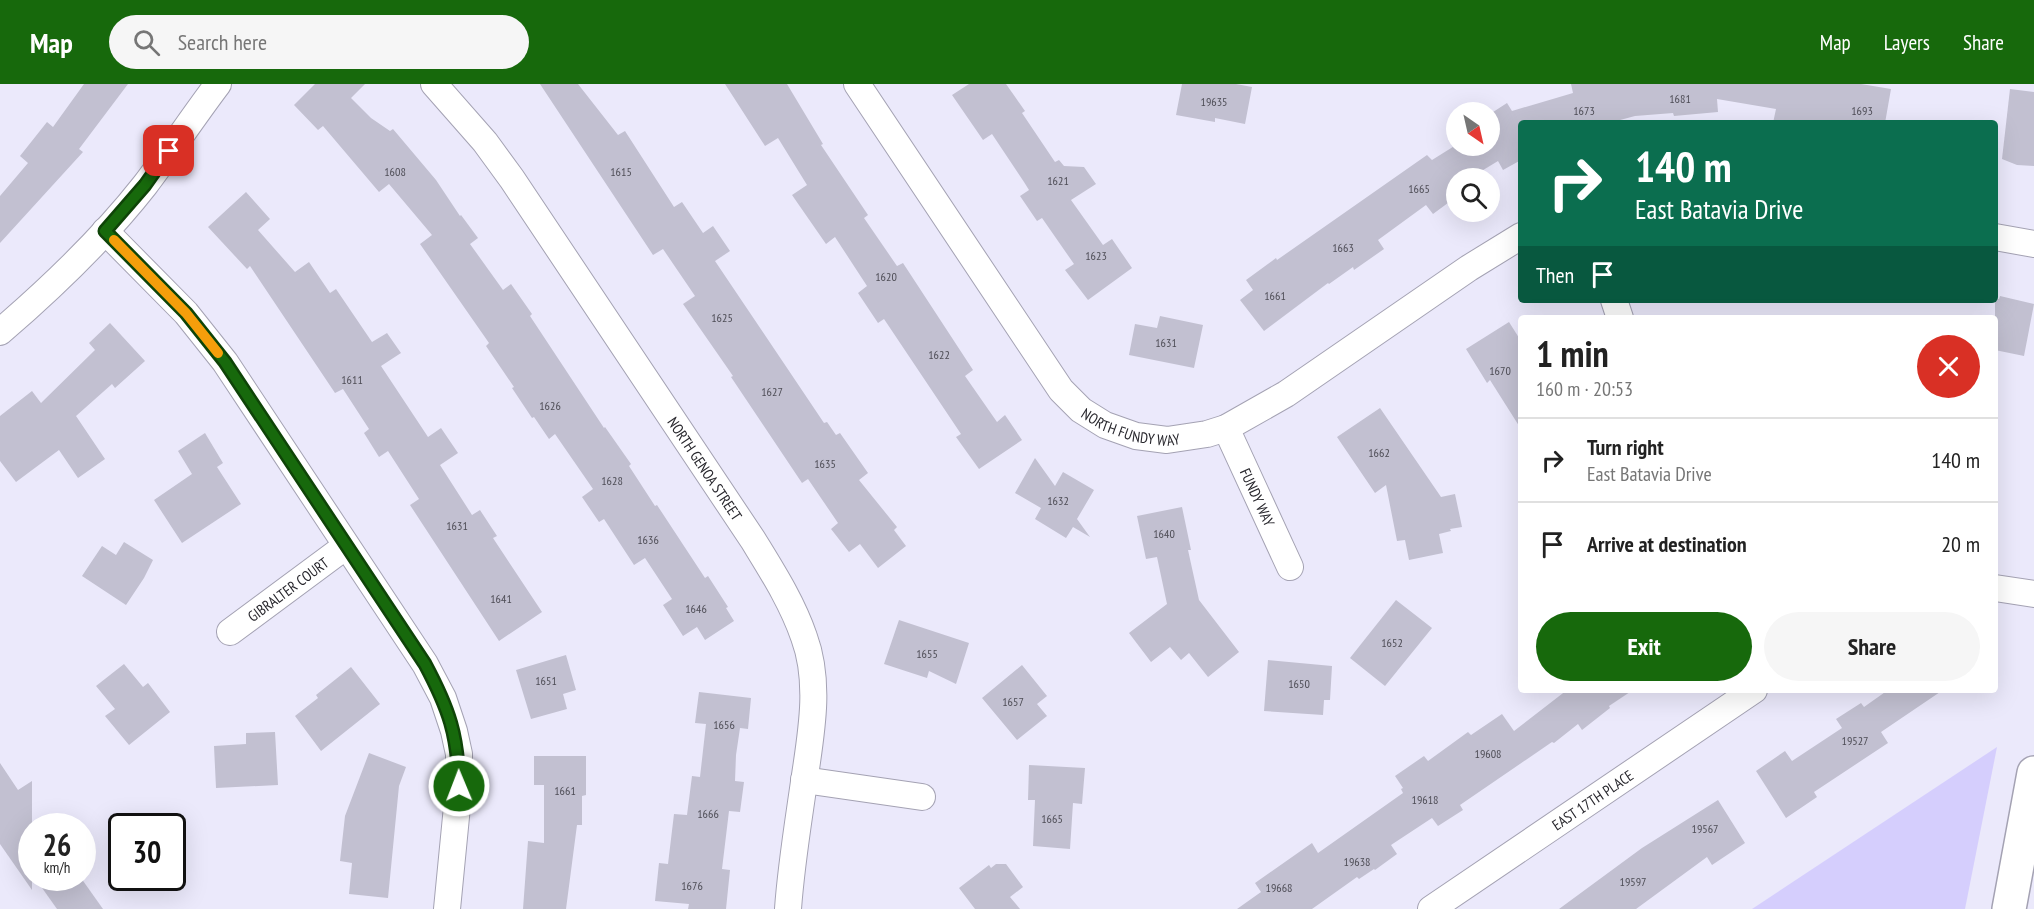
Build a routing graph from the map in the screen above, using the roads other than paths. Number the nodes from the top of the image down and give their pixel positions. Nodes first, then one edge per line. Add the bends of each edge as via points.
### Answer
1 (218, 84) edge
2 (434, 84) edge
3 (857, 84) edge
4 (105, 231) junction
5 (1518, 238) edge
6 (1998, 238) edge
7 (2034, 244) edge
8 (0, 332) edge
9 (1226, 428) junction
10 (346, 546) junction
11 (1290, 567) dead end
12 (1998, 588) edge
13 (2034, 594) edge
14 (230, 632) dead end
15 (1750, 693) edge
16 (2034, 773) edge
17 (804, 780) junction
18 (922, 797) dead end
19 (447, 909) edge
20 (788, 909) edge
21 (1431, 909) edge
22 (2009, 909) edge

1 - 4 street via 145,185
2 - 17 street, NORTH GENOA STREET via 512,179 777,578 805,638 814,685
3 - 9 street, NORTH FUNDY WAY via 1061,390 1081,410 1105,425 1136,436 1167,440
4 - 8 street
4 - 10 street via 186,313 225,362
5 - 9 street, NORTH FUNDY WAY via 1286,394
6 - 7 street
9 - 11 street, FUNDY WAY
10 - 14 street, GIBRALTER COURT
10 - 19 street via 425,664 443,698 454,731 459,786
12 - 13 street
15 - 21 street, EAST 17TH PLACE
16 - 22 street
17 - 18 street
17 - 20 street, NORTH GENOA STREET

